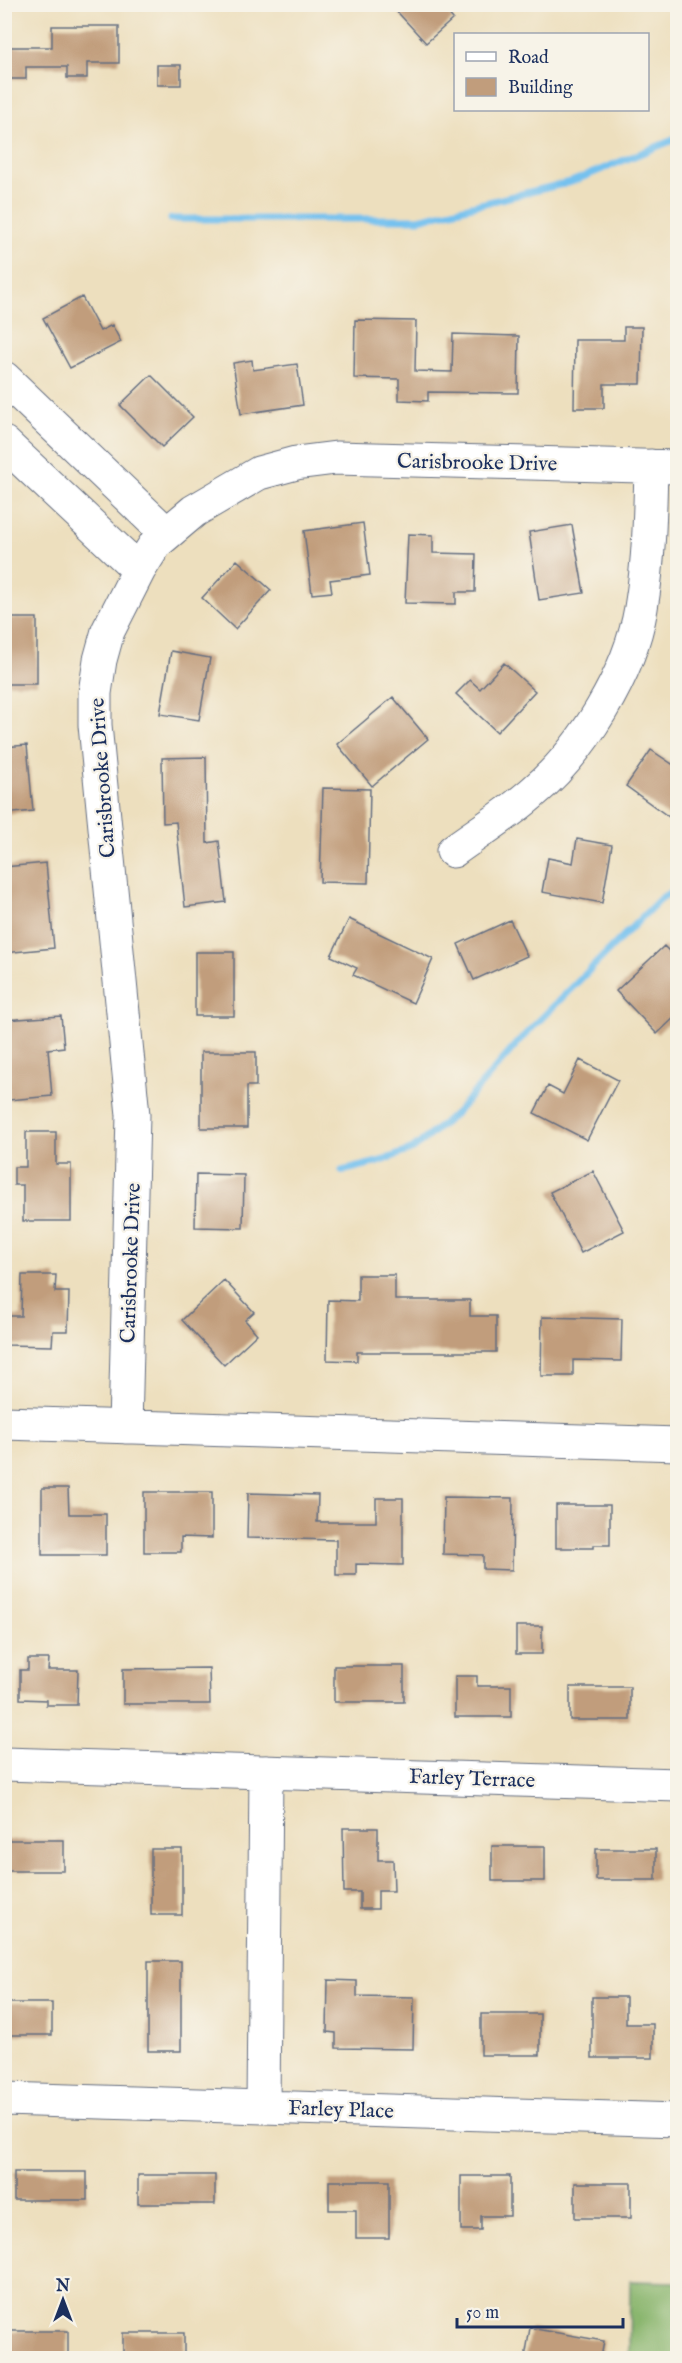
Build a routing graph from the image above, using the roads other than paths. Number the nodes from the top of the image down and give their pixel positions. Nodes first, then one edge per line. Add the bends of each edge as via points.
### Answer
1 (4, 378) edge
2 (44, 415) junction
3 (8, 446) edge
4 (664, 467) edge
5 (166, 533) junction
6 (139, 570) junction
7 (453, 851) dead end
8 (4, 1423) edge
9 (125, 1427) junction
10 (678, 1444) edge
11 (4, 1764) edge
12 (266, 1772) junction
13 (678, 1785) edge
14 (4, 2099) edge
15 (263, 2107) junction
16 (678, 2120) edge

1 - 2 street
2 - 3 street
2 - 5 street
3 - 6 street
4 - 5 street, Carisbrooke Drive via 336,458 259,473 194,511
4 - 7 street via 650,508 641,610 610,694 567,759 532,794
5 - 6 street, Carisbrooke Drive
6 - 9 street, Carisbrooke Drive via 108,631 95,693 133,1115
8 - 9 street
9 - 10 street
11 - 12 street, Farley Terrace
12 - 13 street, Farley Terrace
12 - 15 street
14 - 15 street, Farley Place
15 - 16 street, Farley Place

